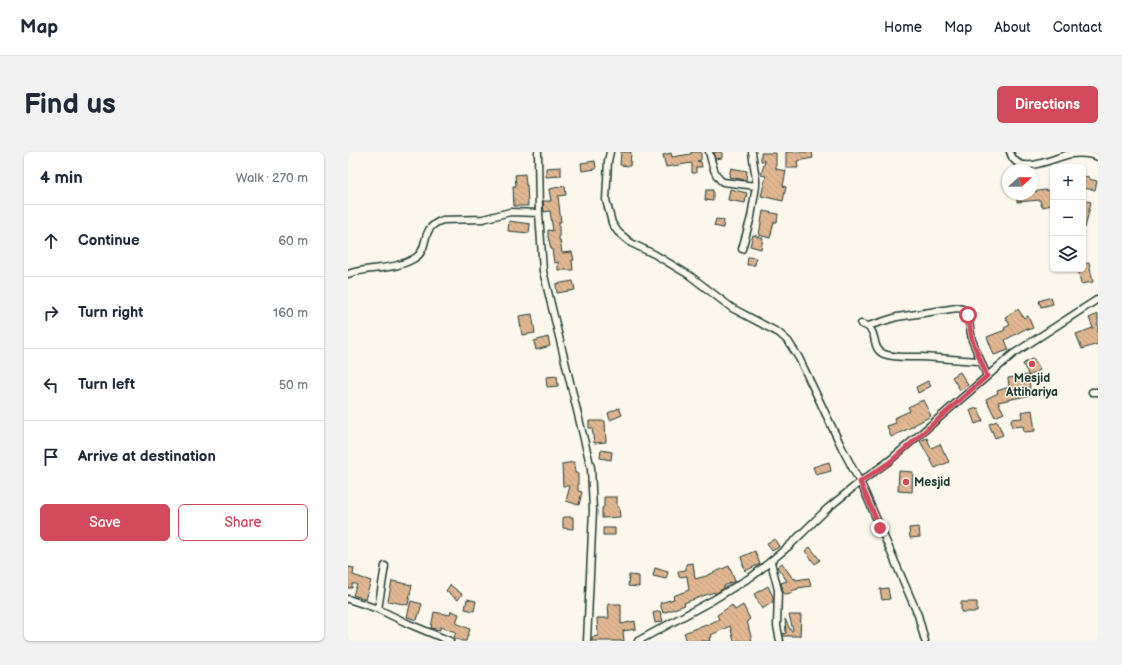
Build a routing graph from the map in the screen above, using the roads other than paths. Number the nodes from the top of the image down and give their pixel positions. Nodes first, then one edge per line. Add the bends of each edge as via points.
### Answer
1 (538, 152) edge
2 (610, 152) edge
3 (709, 152) edge
4 (752, 152) edge
5 (1010, 152) edge
6 (1098, 157) edge
7 (756, 186) junction
8 (539, 213) junction
9 (742, 248) dead end
10 (348, 274) edge
11 (1098, 299) edge
12 (861, 324) dead end
13 (868, 326) junction
14 (980, 361) junction
15 (987, 376) junction
16 (860, 482) junction
17 (771, 562) junction
18 (385, 566) dead end
19 (348, 599) edge
20 (378, 609) junction
21 (647, 639) edge
22 (450, 641) edge
23 (587, 641) edge
24 (638, 641) edge
25 (780, 641) edge
26 (925, 641) edge

1 - 8 street
2 - 16 street via 606,200 612,223 618,232 631,243 689,275 732,308 779,333 788,342 799,358
3 - 7 street via 719,180
4 - 7 street
5 - 6 street via 1015,162 1023,165 1039,164 1071,154 1089,153
7 - 9 street
8 - 10 street via 510,212 483,219 436,222 428,232 423,250 414,259 403,265 357,270
8 - 23 street via 543,272 591,468 593,510
11 - 15 street via 1013,354
12 - 13 street
13 - 14 street via 873,331 876,346 883,354
13 - 14 street via 903,316 963,309 968,315 972,340
14 - 15 street
15 - 16 street via 890,462
16 - 17 street via 828,508
16 - 26 street via 918,615
17 - 21 street via 734,588
17 - 25 street via 778,590 777,626
18 - 20 street
19 - 20 street
20 - 22 street
21 - 24 street

